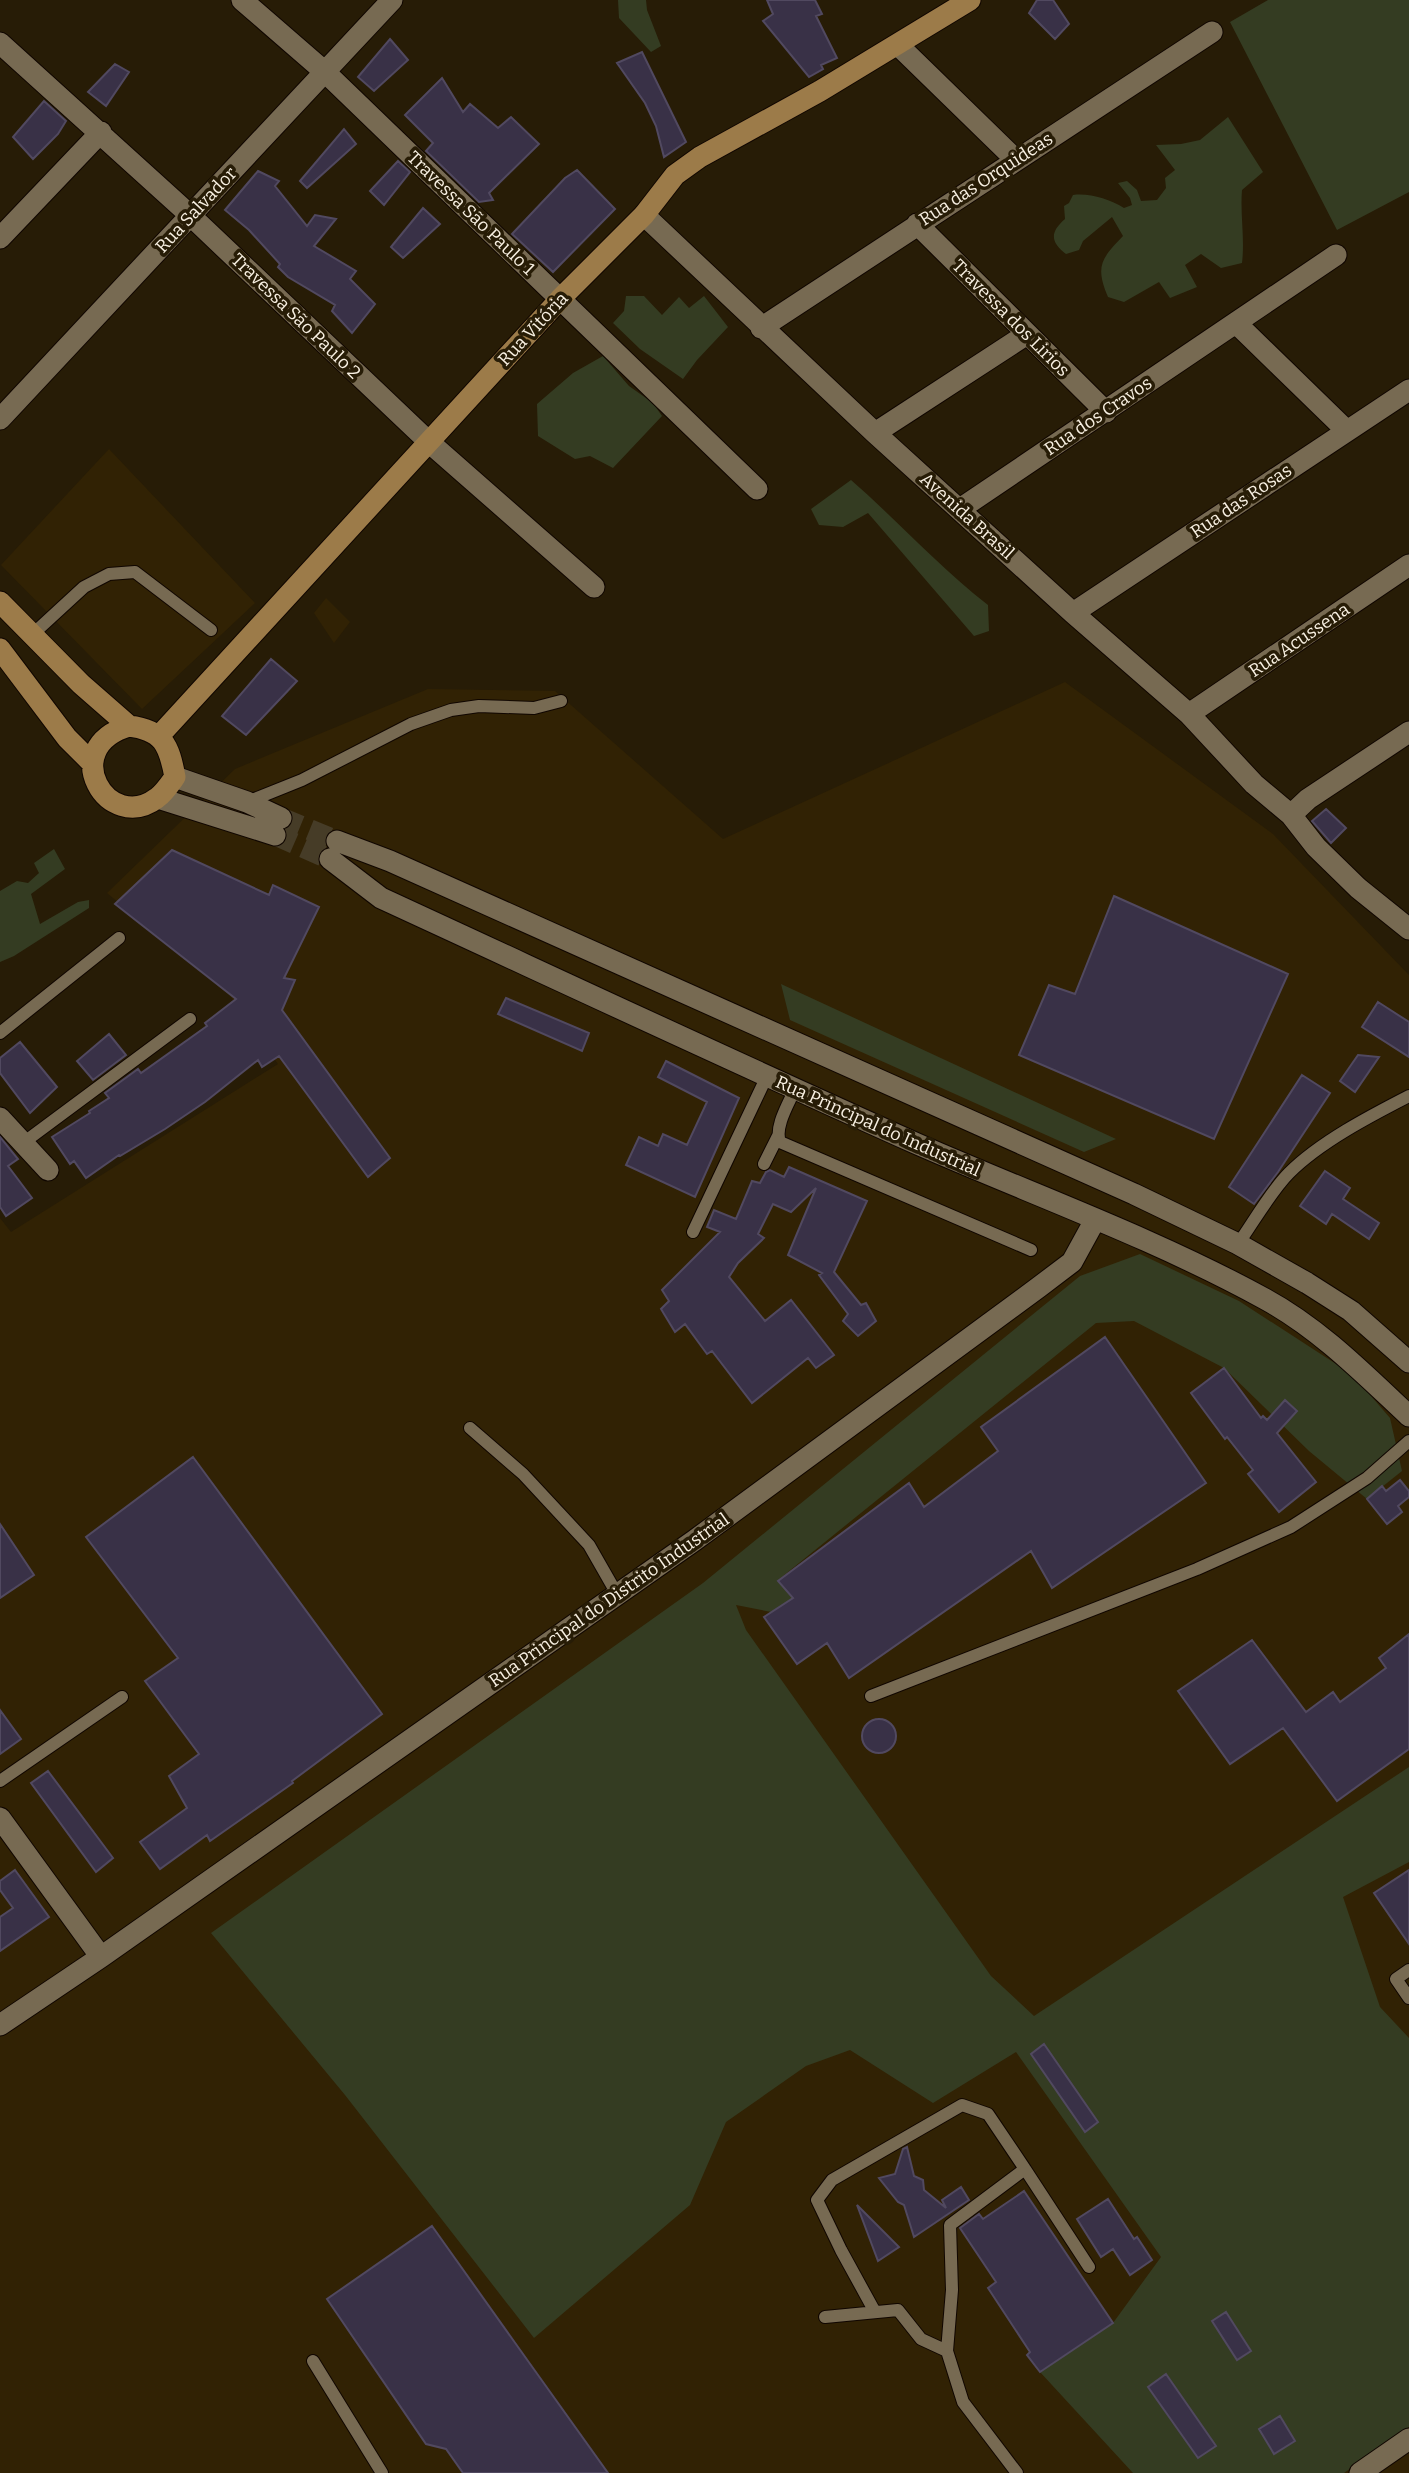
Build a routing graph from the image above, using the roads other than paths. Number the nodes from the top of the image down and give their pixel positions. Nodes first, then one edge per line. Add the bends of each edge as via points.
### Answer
1 (242, 0) edge
2 (392, 0) edge
3 (970, 0) edge
4 (1212, 32) dead end
5 (0, 43) edge
6 (898, 45) junction
7 (325, 72) junction
8 (101, 132) junction
9 (1016, 160) junction
10 (644, 215) junction
11 (191, 216) junction
12 (917, 224) junction
13 (0, 239) edge
14 (1336, 255) dead end
15 (560, 299) junction
16 (1236, 324) junction
17 (761, 328) junction
18 (1027, 334) junction
19 (1409, 390) edge
20 (1106, 412) junction
21 (0, 419) edge
22 (1347, 431) junction
23 (875, 433) junction
24 (430, 443) junction
25 (757, 489) dead end
26 (960, 509) junction
27 (1409, 565) edge
28 (594, 587) dead end
29 (0, 602) edge
30 (1073, 613) junction
31 (211, 630) dead end
32 (34, 634) junction
33 (0, 649) edge
34 (561, 701) dead end
35 (1189, 715) junction
36 (129, 726) junction
37 (1409, 732) edge
38 (159, 736) junction
39 (92, 764) junction
40 (175, 777) junction
41 (159, 797) junction
42 (247, 802) junction
43 (1291, 815) junction
44 (390, 861) junction
45 (382, 898) junction
46 (1409, 929) edge
47 (119, 938) dead end
48 (190, 1019) dead end
49 (0, 1033) edge
50 (767, 1076) junction
51 (795, 1089) junction
52 (1409, 1096) edge
53 (0, 1118) edge
54 (778, 1136) junction
55 (23, 1143) junction
56 (764, 1164) dead end
57 (48, 1170) dead end
58 (1095, 1220) junction
59 (693, 1232) dead end
60 (1238, 1244) junction
61 (1031, 1250) dead end
62 (1409, 1362) edge
63 (1409, 1416) edge
64 (470, 1428) dead end
65 (1409, 1441) edge
66 (617, 1594) junction
67 (871, 1696) dead end
68 (122, 1697) dead end
69 (0, 1781) edge
70 (0, 1818) edge
71 (101, 1957) junction
72 (1409, 1970) edge
73 (1409, 1998) edge
74 (0, 2025) edge
75 (1025, 2169) junction
76 (1089, 2267) dead end
77 (875, 2312) junction
78 (825, 2317) dead end
79 (947, 2351) junction
80 (313, 2361) dead end
81 (1409, 2439) edge
82 (382, 2473) edge
83 (1017, 2473) edge
84 (1360, 2473) edge

1 - 7 street, Travessa São Paulo 1
2 - 7 street, Rua Salvador
3 - 6 street, Rua Vitória
4 - 9 street, Rua das Orquideas
5 - 8 street, Travessa São Paulo 2
6 - 9 street
6 - 10 street, Rua Vitória via 700,157 675,174
7 - 11 street, Rua Salvador
7 - 15 street, Travessa São Paulo 1
8 - 11 street, Travessa São Paulo 2
8 - 13 street
9 - 12 street, Rua das Orquideas
10 - 15 street, Rua Vitória
10 - 17 street, Avenida Brasil
11 - 21 street, Rua Salvador
11 - 24 street, Travessa São Paulo 2
12 - 17 street, Rua das Orquideas
12 - 18 street, Travessa dos Lirios
14 - 16 street, Rua dos Cravos
15 - 24 street, Rua Vitória
15 - 25 street, Travessa São Paulo 1
16 - 20 street, Rua dos Cravos
16 - 22 street
17 - 23 street, Avenida Brasil
18 - 20 street, Travessa dos Lirios
18 - 23 street
19 - 22 street, Rua das Rosas
20 - 26 street, Rua dos Cravos
22 - 30 street, Rua das Rosas
23 - 26 street, Avenida Brasil
24 - 28 street, Travessa São Paulo 2
24 - 38 street, Rua Vitória
26 - 30 street, Avenida Brasil
27 - 35 street, Rua Acussena
29 - 32 street
30 - 35 street, Avenida Brasil
31 - 32 lane via 135,572 109,574 84,587
32 - 36 street
33 - 39 street
34 - 42 lane via 534,708 451,710 411,724 302,780
35 - 43 street, Avenida Brasil via 1254,784
36 - 38 street
36 - 39 street via 102,739
37 - 43 street
38 - 40 street via 171,754
39 - 41 street via 94,779 114,803 145,806
40 - 41 street
40 - 42 street
41 - 42 street via 278,826
43 - 46 street, Avenida Brasil via 1349,880
44 - 45 street
44 - 45 street, Rua Principal do Industrial via 334,850
44 - 60 street, Rua Principal do Industrial
45 - 50 street, Rua Principal do Industrial
47 - 49 lane
48 - 55 lane
50 - 51 street, Rua Principal do Industrial
50 - 59 lane
51 - 54 lane
51 - 58 street, Rua Principal do Industrial
52 - 60 lane via 1365,1119 1288,1174
53 - 55 street
54 - 56 lane
54 - 61 lane via 780,1142
55 - 57 street
58 - 63 street, Rua Principal do Industrial via 1267,1300 1341,1351
58 - 66 street, Rua Principal do Distrito Industrial via 1072,1262
60 - 62 street, Rua Principal do Industrial via 1351,1311
64 - 66 lane via 523,1474 589,1545
65 - 67 lane via 1367,1478 1291,1527 1197,1569
66 - 71 street, Rua Principal do Distrito Industrial
68 - 69 lane
70 - 71 street
71 - 74 street, Rua Principal do Distrito Industrial
72 - 73 lane via 1396,1979
75 - 76 lane
75 - 77 lane via 988,2114 962,2105 832,2180 817,2200
75 - 79 lane via 950,2225 952,2290
77 - 78 lane
77 - 79 lane via 898,2310 921,2339
79 - 83 lane via 963,2402
80 - 82 lane
81 - 84 street

